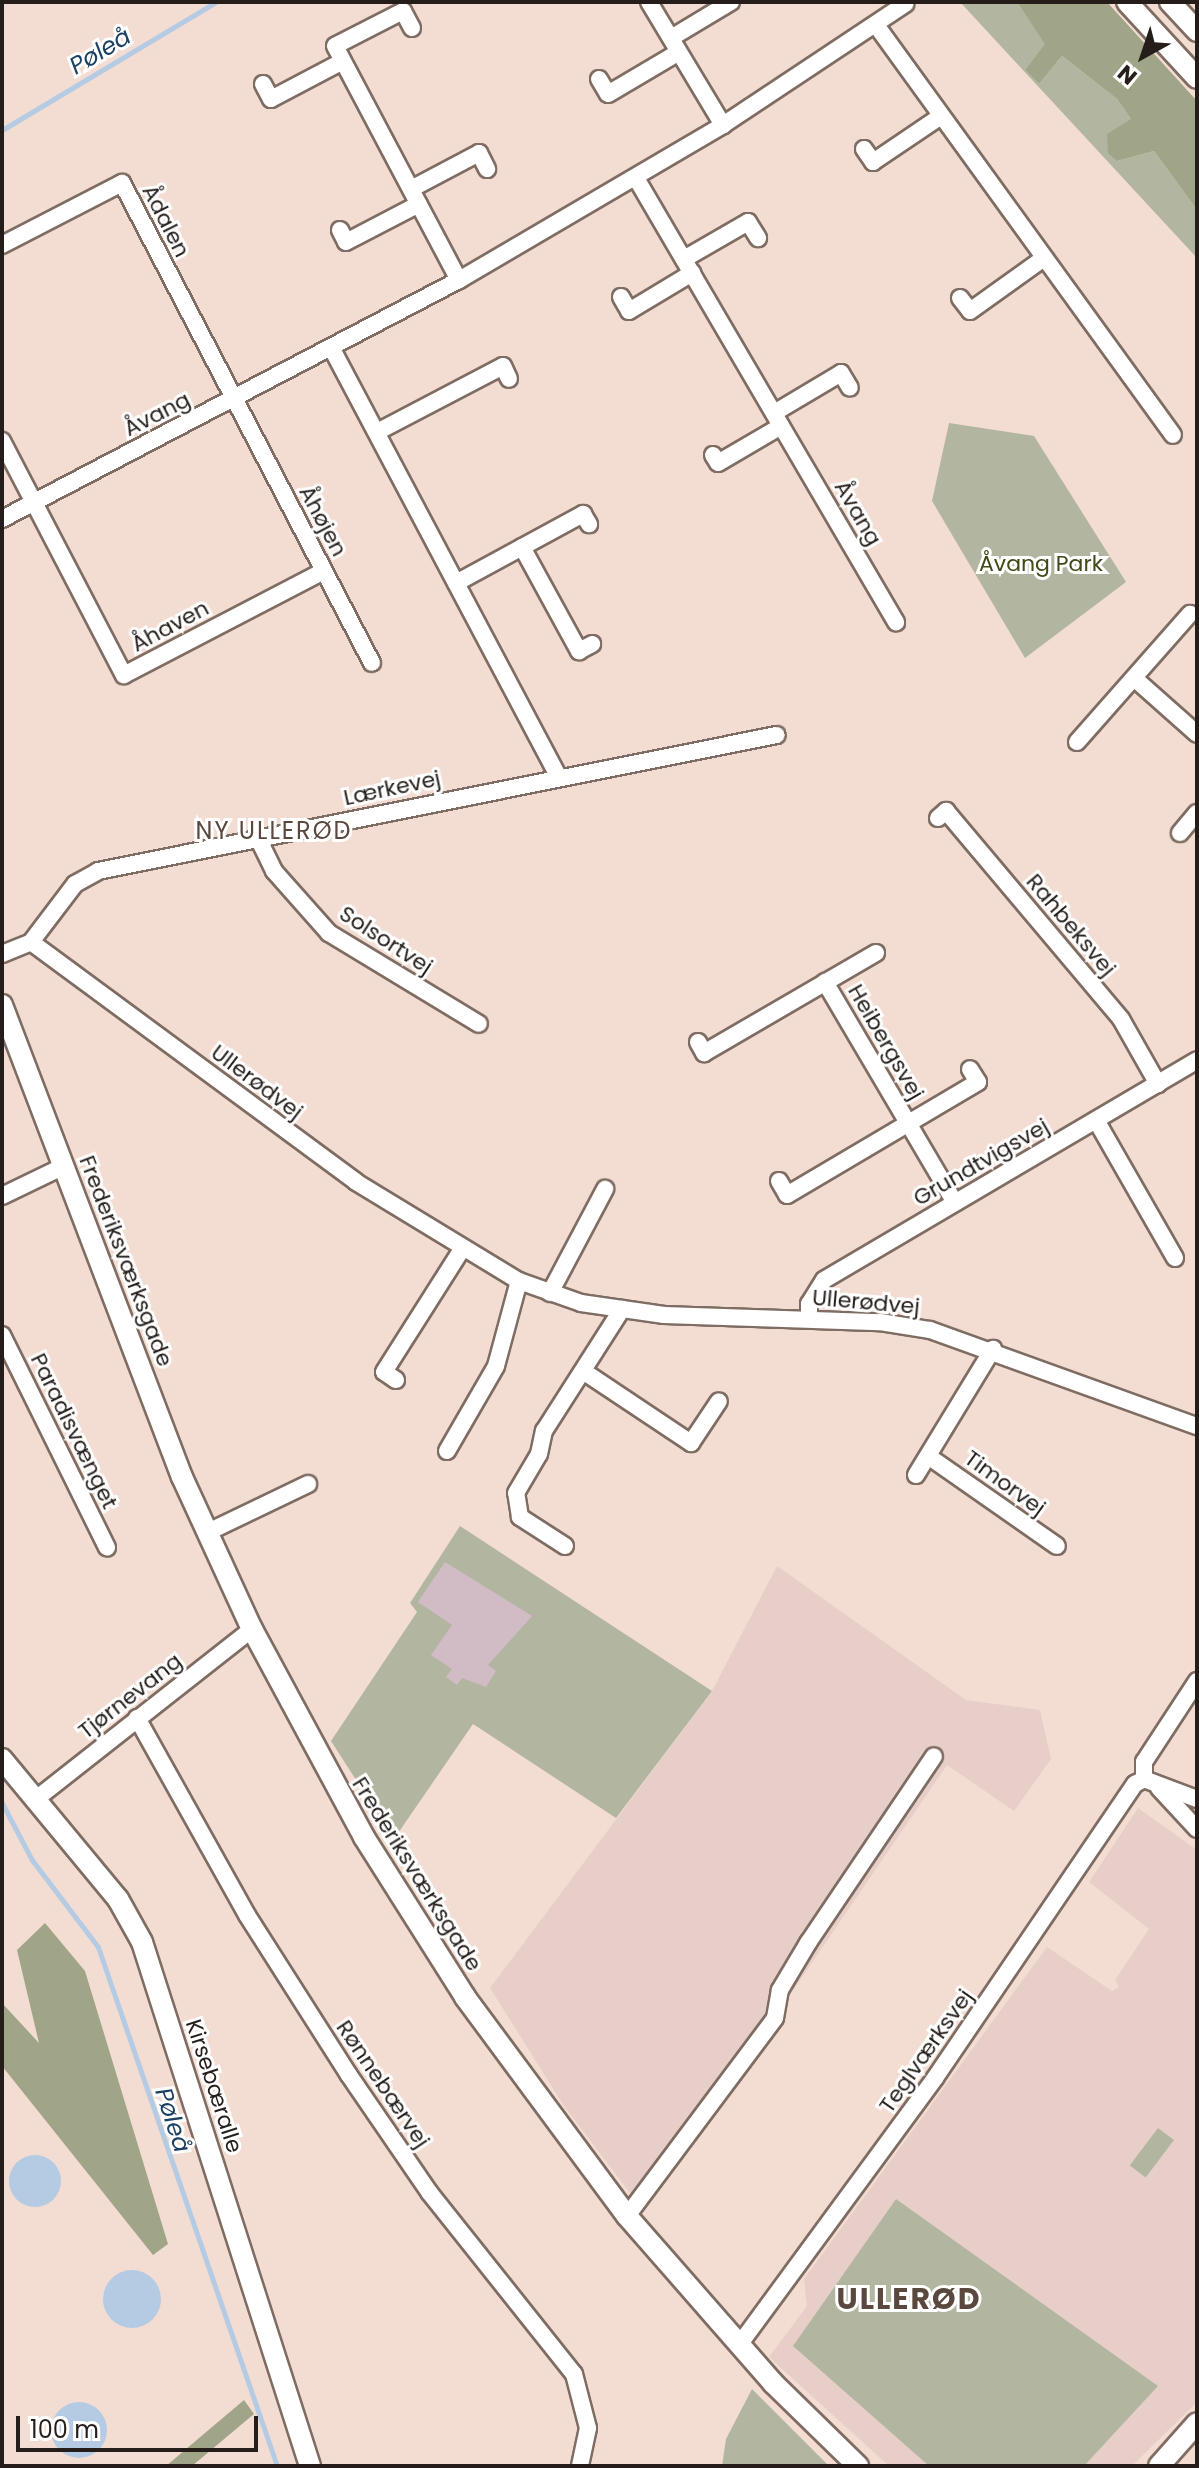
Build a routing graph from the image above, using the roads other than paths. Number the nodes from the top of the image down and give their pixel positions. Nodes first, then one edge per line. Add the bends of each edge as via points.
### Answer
1 (649, 2) edge
2 (731, 2) edge
3 (1127, 2) edge
4 (1170, 2) edge
5 (905, 4) edge
6 (876, 25) junction
7 (412, 28) dead end
8 (1197, 31) edge
9 (675, 45) junction
10 (343, 61) junction
11 (1197, 78) edge
12 (599, 79) dead end
13 (263, 84) dead end
14 (941, 116) junction
15 (723, 125) junction
16 (864, 149) dead end
17 (487, 169) dead end
18 (636, 178) junction
19 (411, 189) junction
20 (419, 204) junction
21 (340, 230) dead end
22 (758, 238) dead end
23 (2, 245) edge
24 (1044, 258) junction
25 (688, 266) junction
26 (459, 280) junction
27 (621, 297) dead end
28 (960, 298) dead end
29 (332, 349) junction
30 (509, 379) dead end
31 (850, 388) dead end
32 (234, 400) junction
33 (778, 419) junction
34 (377, 432) junction
35 (1173, 435) dead end
36 (2, 441) edge
37 (713, 455) dead end
38 (34, 502) junction
39 (2, 519) edge
40 (589, 524) dead end
41 (522, 547) junction
42 (324, 571) junction
43 (456, 583) junction
44 (1190, 614) dead end
45 (896, 622) dead end
46 (592, 644) dead end
47 (372, 663) dead end
48 (1134, 678) junction
49 (1197, 734) edge
50 (777, 735) dead end
51 (1077, 742) dead end
52 (558, 776) junction
53 (1197, 813) edge
54 (938, 818) dead end
55 (1180, 833) dead end
56 (258, 838) junction
57 (31, 942) junction
58 (876, 953) dead end
59 (2, 954) edge
60 (825, 982) junction
61 (2, 1005) edge
62 (479, 1024) dead end
63 (698, 1042) dead end
64 (1197, 1060) edge
65 (970, 1069) dead end
66 (1158, 1084) junction
67 (1096, 1120) junction
68 (908, 1123) junction
69 (64, 1166) junction
70 (779, 1181) dead end
71 (605, 1189) dead end
72 (2, 1196) edge
73 (955, 1203) junction
74 (462, 1249) junction
75 (1175, 1258) dead end
76 (519, 1281) junction
77 (550, 1293) junction
78 (622, 1309) junction
79 (809, 1318) junction
80 (2, 1335) edge
81 (993, 1349) junction
82 (583, 1371) junction
83 (396, 1380) dead end
84 (719, 1401) dead end
85 (1197, 1426) edge
86 (447, 1451) dead end
87 (928, 1456) junction
88 (916, 1475) dead end
89 (308, 1484) dead end
90 (208, 1532) junction
91 (565, 1546) dead end
92 (1057, 1546) dead end
93 (107, 1547) dead end
94 (252, 1629) junction
95 (1197, 1681) edge
96 (137, 1718) junction
97 (934, 1756) dead end
98 (2, 1759) edge
99 (1151, 1783) junction
100 (36, 1799) junction
101 (1197, 1799) edge
102 (1197, 1829) edge
103 (627, 2216) junction
104 (739, 2345) junction
105 (1197, 2423) edge
106 (310, 2466) edge
107 (580, 2466) edge
108 (858, 2466) edge
109 (1159, 2466) edge

1 - 9 street
2 - 9 street
3 - 11 street
4 - 8 street
5 - 6 street, Åvang
6 - 14 street
6 - 15 street, Åvang
7 - 10 street via 403,11 335,46
9 - 12 street via 608,94
9 - 15 street
10 - 13 street via 271,99
10 - 19 street
14 - 16 street via 873,162
14 - 24 street
15 - 18 street, Åvang
17 - 19 street via 479,153
18 - 25 street, Åvang
18 - 26 street, Åvang
19 - 20 street
20 - 21 street via 346,242
20 - 26 street
22 - 25 street via 748,222
23 - 32 street, Ådalen via 122,183
24 - 28 street via 970,311
24 - 35 street
25 - 27 street via 629,311
25 - 33 street, Åvang
26 - 29 street, Åvang
29 - 32 street, Åvang
29 - 34 street
30 - 34 street via 503,366
31 - 33 street via 841,373
32 - 38 street, Åvang
32 - 42 street, Åhøjen
33 - 37 street via 718,463
33 - 45 street, Åvang
34 - 43 street
36 - 38 street
38 - 39 street, Åvang
38 - 42 street, Åhaven via 124,675
40 - 41 street via 583,514
41 - 43 street
41 - 46 street via 579,651
42 - 47 street, Åhøjen
43 - 52 street
44 - 48 street
48 - 49 street
48 - 51 street
50 - 52 street, Lærkevej
52 - 56 street, Lærkevej
53 - 55 street
54 - 66 street, Rahbeksvej via 946,811 1121,1019
56 - 57 street, Lærkevej via 98,871 75,884
56 - 62 street, Solsortvej via 274,871 329,933
57 - 59 street
57 - 74 street, Ullerødvej via 356,1182
58 - 60 street, Heibergsvej
60 - 63 street, Heibergsvej via 704,1053
60 - 68 street, Heibergsvej
61 - 69 street, Frederiksværksgade
64 - 66 street, Grundtvigsvej
65 - 68 street, Heibergsvej via 978,1082
66 - 67 street, Grundtvigsvej
67 - 73 street, Grundtvigsvej
67 - 75 street
68 - 70 street, Heibergsvej via 787,1195
68 - 73 street, Heibergsvej
69 - 72 street
69 - 90 street, Frederiksværksgade
71 - 77 street
73 - 79 street, Grundtvigsvej via 824,1280 809,1304
74 - 76 street, Ullerødvej
74 - 83 street via 384,1372
76 - 77 street, Ullerødvej
76 - 86 street via 496,1366
77 - 78 street, Ullerødvej
78 - 79 street, Ullerødvej
78 - 82 street
79 - 81 street, Ullerødvej via 905,1326
80 - 93 street, Paradisvænget
81 - 85 street, Ullerødvej
81 - 87 street, Timorvej
82 - 84 street via 691,1443
82 - 91 street via 544,1431 514,1506 520,1517
87 - 88 street, Timorvej
87 - 92 street, Timorvej
89 - 90 street
90 - 94 street, Frederiksværksgade
94 - 96 street, Tjørnevang
94 - 103 street, Frederiksværksgade via 364,1837 465,1997
95 - 99 street, Teglværksvej via 1144,1762
96 - 100 street, Tjørnevang
96 - 107 street, Rønnebærvej via 247,1915 349,2075 429,2192 574,2374 588,2428
97 - 103 street via 808,1943 780,1990 775,2018
98 - 100 street, Kirsebæralle
99 - 101 street
99 - 102 street
99 - 104 street, Teglværksvej via 1135,1784 943,2066
100 - 106 street, Kirsebæralle via 118,1899 142,1942
103 - 104 street, Frederiksværksgade
104 - 108 street, Frederiksværksgade
105 - 109 street

